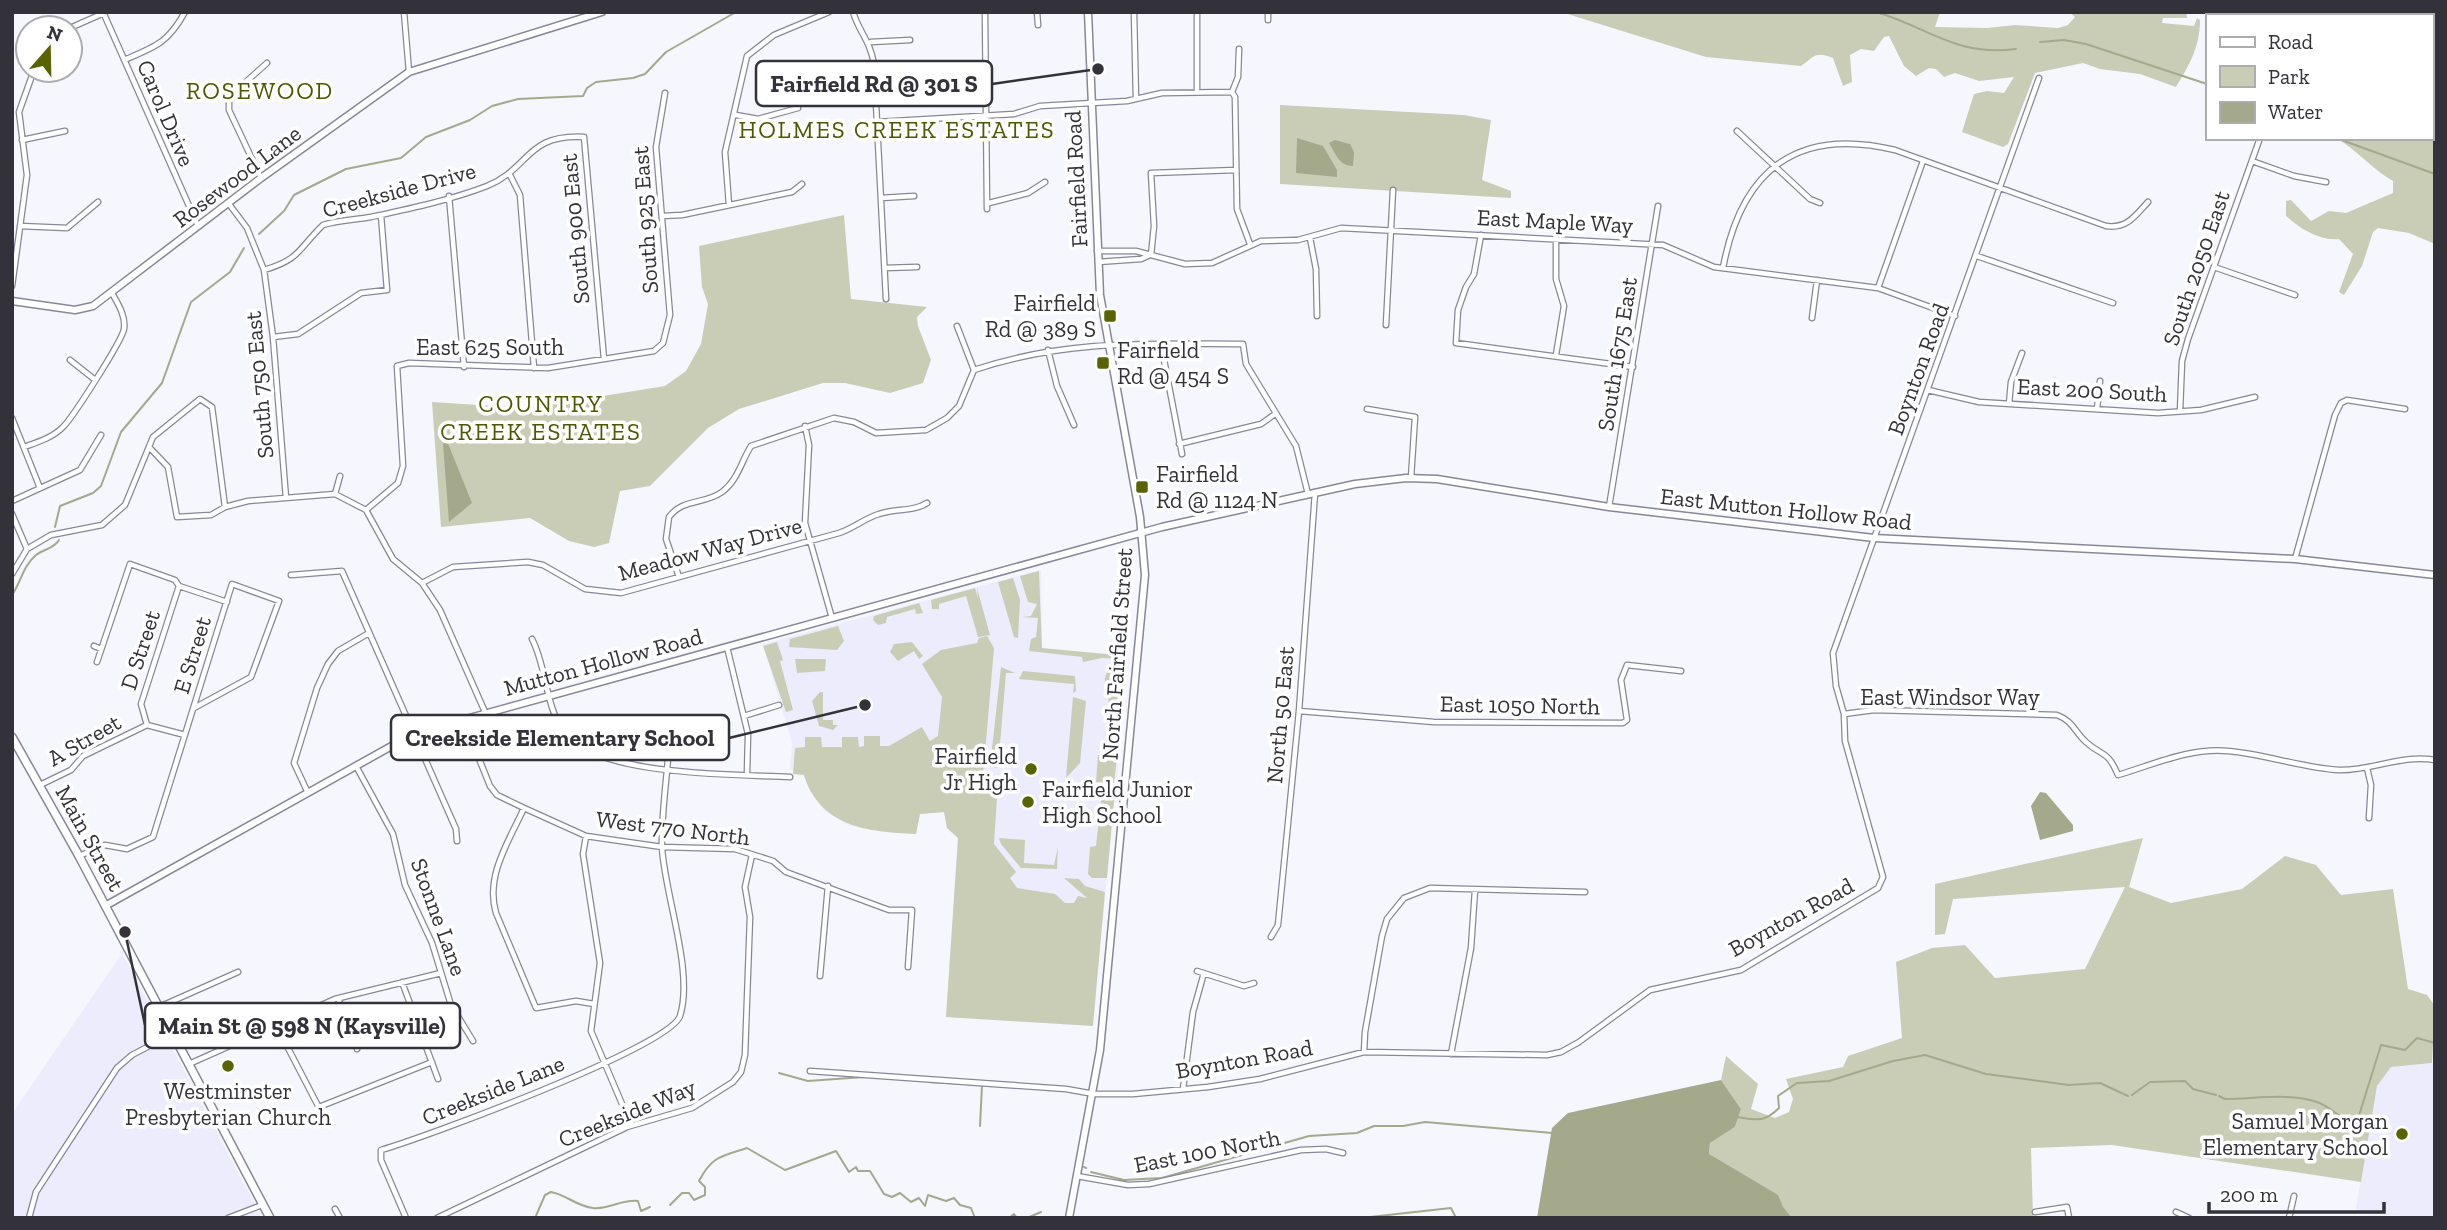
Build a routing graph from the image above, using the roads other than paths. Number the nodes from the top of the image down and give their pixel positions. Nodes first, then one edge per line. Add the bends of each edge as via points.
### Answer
1 (185, 12) edge
2 (404, 12) edge
3 (602, 12) edge
4 (829, 12) edge
5 (853, 12) edge
6 (985, 12) edge
7 (1037, 12) edge
8 (1088, 12) edge
9 (1134, 12) edge
10 (1197, 12) edge
11 (1268, 12) edge
12 (104, 13) edge
13 (1268, 20) dead end
14 (84, 22) edge
15 (1038, 24) dead end
16 (910, 40) dead end
17 (871, 43) junction
18 (1239, 49) dead end
19 (124, 60) junction
20 (267, 63) dead end
21 (409, 72) junction
22 (2039, 78) dead end
23 (29, 84) edge
24 (1197, 90) junction
25 (1232, 92) junction
26 (665, 93) dead end
27 (1136, 99) junction
28 (1090, 103) junction
29 (798, 108) dead end
30 (736, 116) junction
31 (987, 116) junction
32 (877, 122) junction
33 (65, 131) dead end
34 (1737, 131) dead end
35 (584, 137) joint
36 (22, 140) junction
37 (2259, 140) edge
38 (1923, 161) junction
39 (2252, 161) junction
40 (1775, 167) junction
41 (1236, 170) junction
42 (509, 173) junction
43 (261, 178) junction
44 (1045, 182) dead end
45 (2326, 182) dead end
46 (802, 184) dead end
47 (2001, 188) junction
48 (1393, 190) dead end
49 (449, 196) junction
50 (914, 196) dead end
51 (881, 198) junction
52 (98, 202) dead end
53 (2148, 202) dead end
54 (1820, 203) dead end
55 (229, 204) junction
56 (729, 205) junction
57 (1658, 206) dead end
58 (381, 215) junction
59 (662, 216) junction
60 (20, 226) junction
61 (198, 226) junction
62 (1390, 231) junction
63 (1480, 235) junction
64 (1310, 238) junction
65 (1556, 239) junction
66 (1250, 244) junction
67 (1652, 244) junction
68 (1097, 251) junction
69 (1150, 255) junction
70 (1977, 256) junction
71 (1098, 262) junction
72 (917, 267) dead end
73 (2214, 267) junction
74 (885, 268) junction
75 (1723, 268) junction
76 (264, 270) junction
77 (1817, 280) junction
78 (12, 286) edge
79 (1878, 288) junction
80 (112, 293) junction
81 (2295, 295) dead end
82 (886, 299) dead end
83 (12, 301) edge
84 (2113, 303) dead end
85 (1317, 316) dead end
86 (1955, 316) junction
87 (1812, 318) dead end
88 (1386, 325) dead end
89 (957, 326) dead end
90 (274, 337) junction
91 (663, 343) joint
92 (1108, 343) junction
93 (1161, 344) junction
94 (1048, 350) junction
95 (2022, 352) dead end
96 (1556, 355) junction
97 (604, 359) junction
98 (69, 360) dead end
99 (464, 367) junction
100 (1633, 367) junction
101 (534, 368) junction
102 (974, 370) junction
103 (94, 379) junction
104 (2099, 381) dead end
105 (1928, 390) junction
106 (2255, 397) dead end
107 (2010, 404) junction
108 (1367, 409) dead end
109 (2097, 409) junction
110 (2405, 409) dead end
111 (2180, 411) junction
112 (1275, 414) junction
113 (12, 418) edge
114 (1074, 425) dead end
115 (805, 426) junction
116 (101, 435) dead end
117 (1179, 444) junction
118 (24, 447) junction
119 (149, 447) junction
120 (1182, 454) dead end
121 (340, 476) dead end
122 (1411, 478) junction
123 (40, 488) junction
124 (335, 494) junction
125 (1311, 494) junction
126 (286, 498) junction
127 (12, 501) edge
128 (927, 503) dead end
129 (225, 507) junction
130 (1609, 508) junction
131 (366, 510) junction
132 (12, 514) edge
133 (1142, 533) junction
134 (1874, 538) junction
135 (810, 541) junction
136 (27, 549) junction
137 (2295, 559) junction
138 (12, 575) edge
139 (291, 575) dead end
140 (2435, 575) edge
141 (678, 577) junction
142 (422, 583) junction
143 (179, 586) junction
144 (227, 602) junction
145 (833, 619) junction
146 (369, 633) junction
147 (532, 639) dead end
148 (94, 646) dead end
149 (727, 647) junction
150 (101, 649) junction
151 (97, 662) dead end
152 (1681, 671) dead end
153 (550, 695) junction
154 (779, 705) dead end
155 (194, 708) junction
156 (1299, 711) junction
157 (485, 712) junction
158 (1844, 714) junction
159 (744, 716) junction
160 (463, 718) junction
161 (147, 724) junction
162 (415, 733) junction
163 (185, 735) junction
164 (12, 737) edge
165 (669, 747) dead end
166 (2435, 760) edge
167 (356, 766) junction
168 (2367, 768) junction
169 (667, 769) junction
170 (747, 774) junction
171 (790, 777) dead end
172 (39, 786) junction
173 (308, 793) junction
174 (524, 808) junction
175 (2369, 818) dead end
176 (586, 836) junction
177 (457, 841) dead end
178 (662, 847) junction
179 (752, 855) junction
180 (79, 856) junction
181 (828, 886) junction
182 (1475, 890) junction
183 (1585, 892) dead end
184 (105, 906) junction
185 (1271, 937) dead end
186 (908, 967) dead end
187 (1197, 971) dead end
188 (238, 972) dead end
189 (441, 973) junction
190 (1204, 973) junction
191 (820, 976) dead end
192 (402, 982) junction
193 (1254, 983) dead end
194 (338, 998) junction
195 (594, 1004) junction
196 (159, 1007) junction
197 (276, 1025) junction
198 (173, 1034) junction
199 (473, 1041) dead end
200 (357, 1049) dead end
201 (1364, 1052) junction
202 (1451, 1054) junction
203 (432, 1062) junction
204 (604, 1063) junction
205 (189, 1064) junction
206 (810, 1071) dead end
207 (438, 1079) dead end
208 (1183, 1089) junction
209 (1094, 1094) junction
210 (319, 1107) junction
211 (327, 1123) dead end
212 (632, 1126) junction
213 (1343, 1153) dead end
214 (1077, 1176) junction
215 (2294, 1196) dead end
216 (263, 1205) junction
217 (335, 1209) dead end
218 (2035, 1212) dead end
219 (2176, 1212) dead end
220 (450, 1215) edge
221 (29, 1218) edge
222 (228, 1218) edge
223 (270, 1218) edge
224 (340, 1218) edge
225 (406, 1218) edge
226 (437, 1218) edge
227 (1069, 1218) edge
228 (2069, 1218) edge
229 (2189, 1218) edge
230 (2289, 1218) edge

1 - 19 street via 171,36
2 - 21 street
3 - 21 street, Rosewood Lane
4 - 30 street via 757,45 747,56
5 - 17 street
6 - 31 street
7 - 15 street
8 - 28 street, Fairfield Road
9 - 27 street
10 - 24 street
11 - 13 street
12 - 14 street
12 - 19 street, Carol Drive
16 - 17 street
17 - 32 street
18 - 25 street via 1238,77
19 - 61 street, Carol Drive
20 - 43 street via 229,97 229,110
21 - 43 street, Rosewood Lane
22 - 47 street, Boynton Road
23 - 36 street via 19,111
24 - 25 street
24 - 27 street
25 - 41 street
26 - 59 street, South 925 East via 656,147
27 - 28 street
28 - 31 street via 1053,104
28 - 68 street, Fairfield Road
29 - 30 street via 772,117
30 - 56 street via 725,152
31 - 32 street
31 - 44 street via 988,206 1028,193
32 - 51 street
33 - 36 street
34 - 40 street
35 - 42 street, Creekside Drive via 559,136 534,149
35 - 97 street, South 900 East
36 - 60 street via 27,175
37 - 39 street, South 2050 East
38 - 40 street via 1895,150 1846,142 1822,144
38 - 47 street
38 - 79 street
39 - 45 street
39 - 73 street, South 2050 East
40 - 54 street via 1810,200
40 - 75 street via 1734,220
41 - 66 street via 1237,209
41 - 69 street via 1152,173
42 - 49 street, Creekside Drive via 484,187
42 - 101 street via 520,195
43 - 55 street, Rosewood Lane
46 - 56 street via 792,192
47 - 53 street via 2118,228
47 - 70 street, Boynton Road
48 - 62 street
49 - 58 street, Creekside Drive
49 - 99 street
50 - 51 street
51 - 74 street
52 - 60 street via 67,228
55 - 61 street, Rosewood Lane
55 - 76 street, South 750 East via 247,228
56 - 59 street
57 - 67 street, South 1675 East
58 - 76 street, Creekside Drive via 323,225 300,254
58 - 90 street via 387,290 361,293 298,334
59 - 91 street, South 925 East via 670,315
60 - 78 street
61 - 80 street, Rosewood Lane
62 - 63 street, East Maple Way
62 - 64 street, East Maple Way via 1341,228
62 - 88 street
63 - 65 street, East Maple Way
63 - 96 street via 1474,274 1461,299 1456,343
64 - 66 street, East Maple Way
64 - 85 street
65 - 67 street, East Maple Way
65 - 96 street via 1556,279 1564,306
66 - 69 street, East Maple Way via 1212,264 1185,264
67 - 75 street, East Maple Way
67 - 100 street, South 1675 East
68 - 69 street, East Maple Way
68 - 71 street, Fairfield Road
69 - 71 street, East Maple Way
70 - 84 street
70 - 86 street, Boynton Road
71 - 92 street, Fairfield Road
72 - 74 street
73 - 81 street
73 - 111 street, South 2050 East via 2182,361
74 - 82 street
75 - 77 street, East Maple Way
76 - 90 street, South 750 East
77 - 79 street, East Maple Way
77 - 87 street
79 - 86 street, East Maple Way
80 - 83 street, Rosewood Lane via 93,306 75,310
80 - 103 street via 122,310 124,330
86 - 105 street, Boynton Road
89 - 102 street
90 - 126 street, South 750 East
91 - 97 street, East 625 South via 654,351
92 - 93 street
92 - 94 street
92 - 133 street, North Fairfield Street
93 - 112 street, North 50 East via 1243,344 1246,364
93 - 117 street
94 - 102 street
94 - 114 street
95 - 107 street via 2011,382
96 - 100 street
97 - 101 street, East 625 South
98 - 103 street
99 - 101 street, East 625 South
99 - 131 street, East 625 South via 397,366 403,466 398,483
100 - 130 street, South 1675 East
102 - 115 street via 959,406 926,430 876,433 834,418
103 - 118 street via 64,427 47,440
104 - 109 street
105 - 107 street, East 200 South
105 - 134 street, Boynton Road
106 - 111 street, East 200 South
107 - 109 street, East 200 South
108 - 122 street via 1415,417
109 - 111 street, East 200 South
110 - 137 street via 2347,400 2341,403
112 - 117 street via 1261,424
112 - 125 street, North 50 East via 1296,446
113 - 118 street
115 - 135 street via 809,445 805,523
115 - 141 street via 751,446 737,477 721,492 683,504 669,517 666,539
116 - 123 street via 80,470
117 - 120 street
118 - 123 street
119 - 129 street via 168,467 177,517 211,515
119 - 129 street via 153,437 200,399 212,407
119 - 136 street via 125,505 102,525 51,535
121 - 124 street
122 - 125 street, East Mutton Hollow Road
122 - 130 street, East Mutton Hollow Road
123 - 127 street
124 - 126 street
124 - 131 street
125 - 133 street, East Mutton Hollow Road
125 - 156 street, North 50 East
126 - 129 street via 248,500
128 - 135 street, Meadow Way Drive via 919,508 892,509 856,527
130 - 134 street, East Mutton Hollow Road
131 - 142 street via 393,559
132 - 136 street
133 - 145 street, Mutton Hollow Road
133 - 209 street, North Fairfield Street via 1144,594
134 - 137 street, East Mutton Hollow Road
134 - 158 street, Boynton Road via 1833,653
135 - 141 street, Meadow Way Drive
135 - 145 street
136 - 138 street
137 - 140 street, East Mutton Hollow Road
139 - 146 street via 342,571
141 - 142 street, Meadow Way Drive via 621,593 596,592 528,562 453,567
142 - 157 street via 440,610
143 - 144 street
143 - 150 street via 175,580 130,564
143 - 161 street, D Street via 141,704
144 - 155 street, E Street
144 - 155 street, E Street via 232,584 279,601 251,677
145 - 149 street, Mutton Hollow Road
146 - 162 street
146 - 173 street via 338,651 317,688 295,763
147 - 153 street
148 - 150 street
149 - 153 street, Mutton Hollow Road
149 - 159 street
150 - 151 street
152 - 156 street, East 1050 North via 1627,665 1620,680 1627,720 1623,723 1434,722
153 - 157 street, Mutton Hollow Road
153 - 169 street via 564,734 576,745 631,766
154 - 159 street
155 - 163 street, E Street
156 - 185 street, North 50 East via 1279,925
157 - 160 street, Mutton Hollow Road
158 - 168 street, East Windsor Way via 1874,710 2057,715 2107,755 2118,775 2208,750 2339,770
158 - 202 street, Boynton Road via 1845,741 1883,877 1881,886 1741,970 1650,990 1562,1052
159 - 170 street via 749,744
160 - 162 street, Mutton Hollow Road
160 - 174 street, West 770 North via 490,786
161 - 163 street
161 - 172 street, A Street via 83,756 71,770
162 - 167 street, Mutton Hollow Road
162 - 177 street
163 - 180 street, E Street via 153,837 127,849 105,845
164 - 172 main road, Main Street
165 - 169 street
166 - 168 street via 2410,758
167 - 173 street, Mutton Hollow Road
167 - 189 street, Stonne Lane via 393,834 405,885
168 - 175 street
169 - 170 street
169 - 178 street
170 - 171 street
172 - 180 main road, Main Street
173 - 184 street, Mutton Hollow Road
174 - 176 street, West 770 North
174 - 195 street via 498,865 492,899 536,1008 576,1001
176 - 178 street, West 770 North
176 - 195 street via 583,854 600,963
178 - 179 street, West 770 North via 723,848
178 - 204 street, Creekside Lane via 683,976 683,1004 678,1021 659,1037
179 - 181 street, West 770 North
179 - 212 street, Creekside Way via 746,887 750,964 741,1072 718,1094 692,1108
180 - 184 main road, Main Street
181 - 186 street, West 770 North via 889,911 912,910
181 - 191 street
182 - 183 street
182 - 201 street via 1430,888 1416,891 1395,906 1387,919
182 - 202 street via 1471,948
184 - 196 main road, Main Street
187 - 190 street
188 - 196 street
189 - 192 street
189 - 199 street, Stonne Lane via 450,1005
190 - 193 street via 1244,986
190 - 208 street via 1193,1012
192 - 194 street
192 - 203 street
194 - 197 street
194 - 200 street
195 - 204 street via 591,1031
196 - 198 main road, Main Street
197 - 205 street
197 - 210 street
198 - 205 main road, Main Street
198 - 221 street via 117,1068 36,1192
201 - 202 street, Boynton Road
201 - 208 street, Boynton Road via 1260,1079
203 - 207 street
203 - 210 street
204 - 212 street
204 - 225 street, Creekside Lane via 430,1136 381,1150
205 - 216 main road, Main Street
206 - 209 street, Boynton Road
208 - 209 street, Boynton Road
209 - 214 street, North Fairfield Street
210 - 211 street
212 - 220 street, Creekside Way
213 - 214 street, East 100 North via 1301,1150 1149,1184
214 - 227 street
215 - 230 street
216 - 222 street
216 - 223 main road, Main Street
217 - 224 street
218 - 228 street via 2067,1207
219 - 229 street
220 - 226 street, Creekside Way

